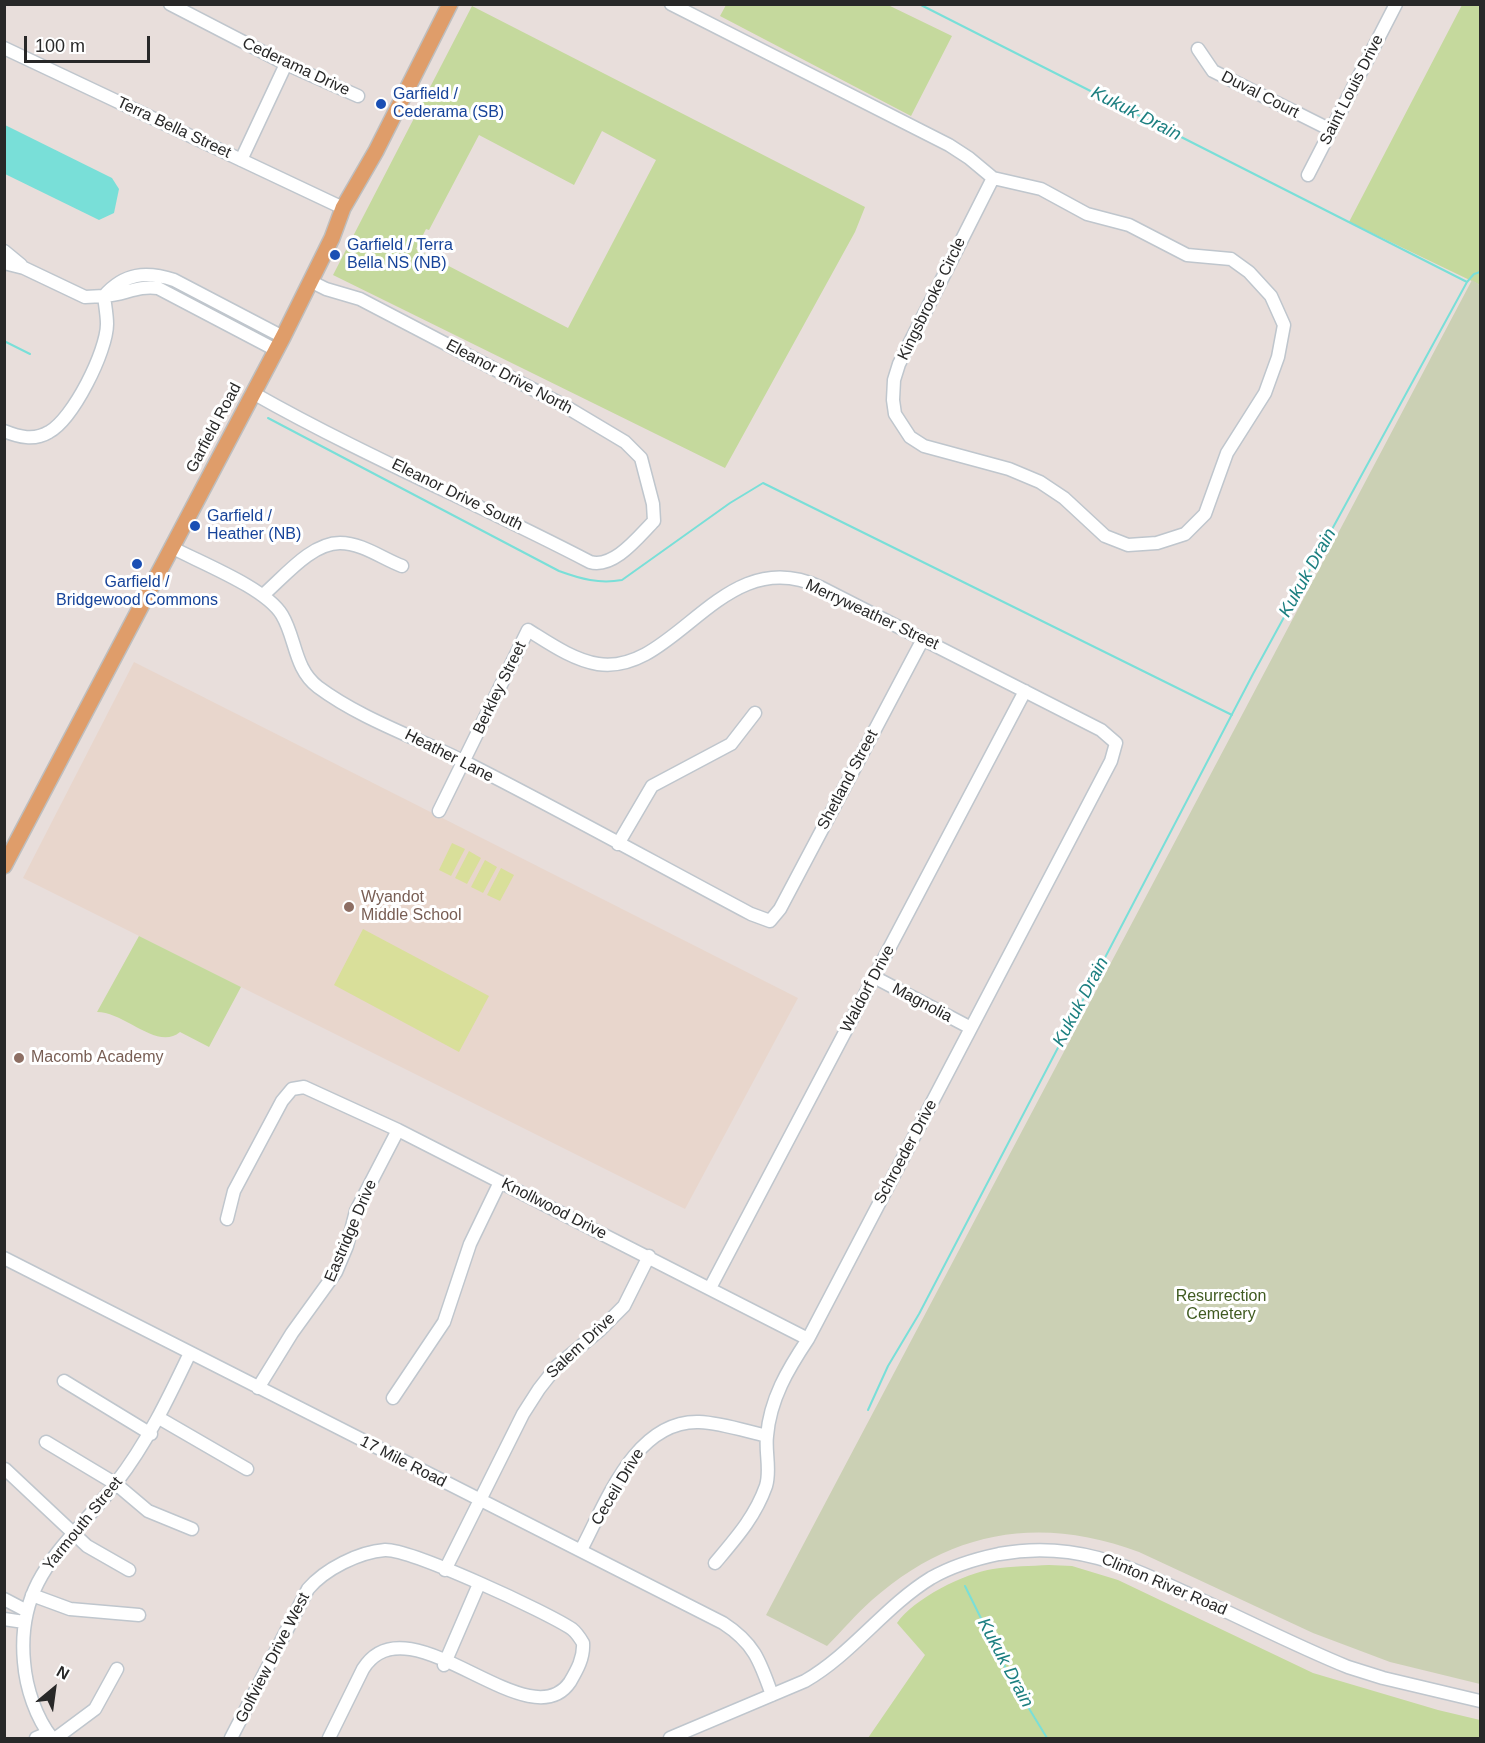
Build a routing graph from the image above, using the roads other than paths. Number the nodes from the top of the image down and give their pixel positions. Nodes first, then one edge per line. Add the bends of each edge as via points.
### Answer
1 (170, 4) edge
2 (450, 4) edge
3 (671, 4) edge
4 (1395, 4) edge
5 (4, 48) edge
6 (1198, 49) dead end
7 (286, 64) junction
8 (358, 96) dead end
9 (1331, 130) junction
10 (241, 160) junction
11 (1308, 175) dead end
12 (993, 178) junction
13 (343, 208) junction
14 (4, 251) edge
15 (4, 263) edge
16 (24, 268) junction
17 (310, 281) junction
18 (104, 296) junction
19 (204, 297) junction
20 (198, 309) junction
21 (279, 343) junction
22 (253, 393) junction
23 (4, 431) edge
24 (654, 521) joint
25 (171, 547) junction
26 (402, 566) dead end
27 (263, 595) junction
28 (528, 630) joint
29 (923, 639) junction
30 (1025, 691) junction
31 (755, 713) dead end
32 (1116, 743) joint
33 (464, 762) junction
34 (439, 811) dead end
35 (618, 844) junction
36 (4, 866) edge
37 (770, 921) joint
38 (874, 977) junction
39 (971, 1028) junction
40 (398, 1130) junction
41 (500, 1182) junction
42 (227, 1219) dead end
43 (649, 1256) junction
44 (4, 1258) edge
45 (710, 1287) junction
46 (808, 1339) junction
47 (190, 1353) junction
48 (64, 1380) dead end
49 (258, 1388) junction
50 (393, 1398) dead end
51 (159, 1418) junction
52 (151, 1434) junction
53 (767, 1436) junction
54 (46, 1442) dead end
55 (5, 1469) edge
56 (247, 1469) dead end
57 (116, 1484) junction
58 (479, 1500) junction
59 (192, 1529) dead end
60 (73, 1534) junction
61 (581, 1550) junction
62 (715, 1563) dead end
63 (129, 1570) dead end
64 (445, 1570) junction
65 (479, 1584) junction
66 (32, 1595) junction
67 (4, 1599) edge
68 (139, 1615) dead end
69 (24, 1616) junction
70 (4, 1619) edge
71 (444, 1665) junction
72 (117, 1669) dead end
73 (772, 1695) junction
74 (1480, 1701) edge
75 (52, 1737) edge
76 (36, 1738) edge
77 (231, 1738) edge
78 (329, 1738) edge
79 (670, 1738) edge

1 - 7 street, Cederama Drive
2 - 13 main road, Garfield Road
3 - 12 street via 959,151
4 - 9 street, Saint Louis Drive
5 - 10 street, Terra Bella Street
6 - 9 street, Duval Court via 1213,71
7 - 8 street, Cederama Drive
7 - 10 street
9 - 11 street, Saint Louis Drive
10 - 13 street, Terra Bella Street
12 - 12 street, Kingsbrooke Circle via 899,364 893,400 903,429 924,446 1009,469 1040,482 1114,540 1143,545 1185,534 1205,514 1233,441 1270,382 1284,332 1279,309 1258,281 1231,259 1187,255 1130,225 1087,214 1041,189
13 - 17 main road, Garfield Road
14 - 16 street
15 - 16 street
16 - 18 street via 85,297
17 - 21 main road, Garfield Road
17 - 24 street, Eleanor Drive North via 360,299 625,442 641,458
18 - 19 street via 114,283 136,274 156,274
18 - 20 street via 120,295 141,286 158,288
18 - 23 street via 107,325 91,372 61,422 30,438
19 - 20 street
19 - 21 street
20 - 21 street
21 - 22 main road, Garfield Road
22 - 24 street, Eleanor Drive South via 321,431 590,562 609,561
22 - 25 main road, Garfield Road
25 - 27 street, Heather Lane
25 - 36 main road, Garfield Road
26 - 27 street via 340,543 315,550
27 - 33 street, Heather Lane via 282,614 302,668 316,686 347,706
28 - 29 street, Merryweather Street via 589,663 614,665 655,647 734,590 770,578 815,585
28 - 33 street, Berkley Street
29 - 30 street, Merryweather Street
29 - 37 street, Shetland Street via 780,909
30 - 32 street, Merryweather Street via 1101,730
30 - 38 street, Waldorf Drive
31 - 35 street via 731,744 652,786
32 - 39 street, Schroeder Drive via 1111,761
33 - 34 street, Berkley Street
33 - 35 street, Heather Lane
35 - 37 street, Heather Lane
38 - 39 street, Magnolia
38 - 45 street, Waldorf Drive
39 - 46 street, Schroeder Drive
40 - 41 street, Knollwood Drive
40 - 42 street, Knollwood Drive via 311,1089 297,1087 282,1101 239,1181
40 - 49 street, Eastridge Drive via 356,1211 336,1272
41 - 43 street, Knollwood Drive
41 - 50 street via 470,1244 444,1322
43 - 45 street, Knollwood Drive
43 - 58 street, Salem Drive via 624,1306 548,1376 523,1414
44 - 47 street, 17 Mile Road
45 - 46 street, Knollwood Drive
46 - 53 street, Schroeder Drive via 787,1371 773,1403
47 - 49 street, 17 Mile Road
47 - 51 street, Yarmouth Street
48 - 52 street
49 - 58 street, 17 Mile Road
51 - 52 street, Yarmouth Street
51 - 56 street
52 - 57 street, Yarmouth Street
53 - 61 street, Ceceil Drive via 696,1422 660,1431 641,1446 627,1465
53 - 62 street, Schroeder Drive via 766,1486 746,1527
54 - 57 street
55 - 60 street
57 - 59 street via 148,1511
57 - 60 street, Yarmouth Street
58 - 61 street, 17 Mile Road
58 - 64 street
60 - 63 street via 100,1555
60 - 66 street, Yarmouth Street via 46,1568
61 - 73 street, 17 Mile Road via 738,1632 755,1652
64 - 65 street, Golfview Drive West
64 - 77 street, Golfview Drive West via 402,1552 385,1550 354,1559 314,1581 301,1599
65 - 71 street
65 - 71 street, Golfview Drive West via 573,1629 583,1643 581,1660 561,1695 540,1704 520,1700
66 - 68 street via 70,1609
66 - 69 street, Yarmouth Street
67 - 69 street
69 - 70 street
69 - 75 street, Yarmouth Street via 25,1674
71 - 78 street, Golfview Drive West via 406,1649 380,1652 370,1658
72 - 75 street via 95,1709
73 - 74 street, Clinton River Road via 822,1672 897,1603 933,1577 965,1562 1049,1549 1084,1553 1128,1567 1360,1671
73 - 79 street, Clinton River Road
75 - 76 street

